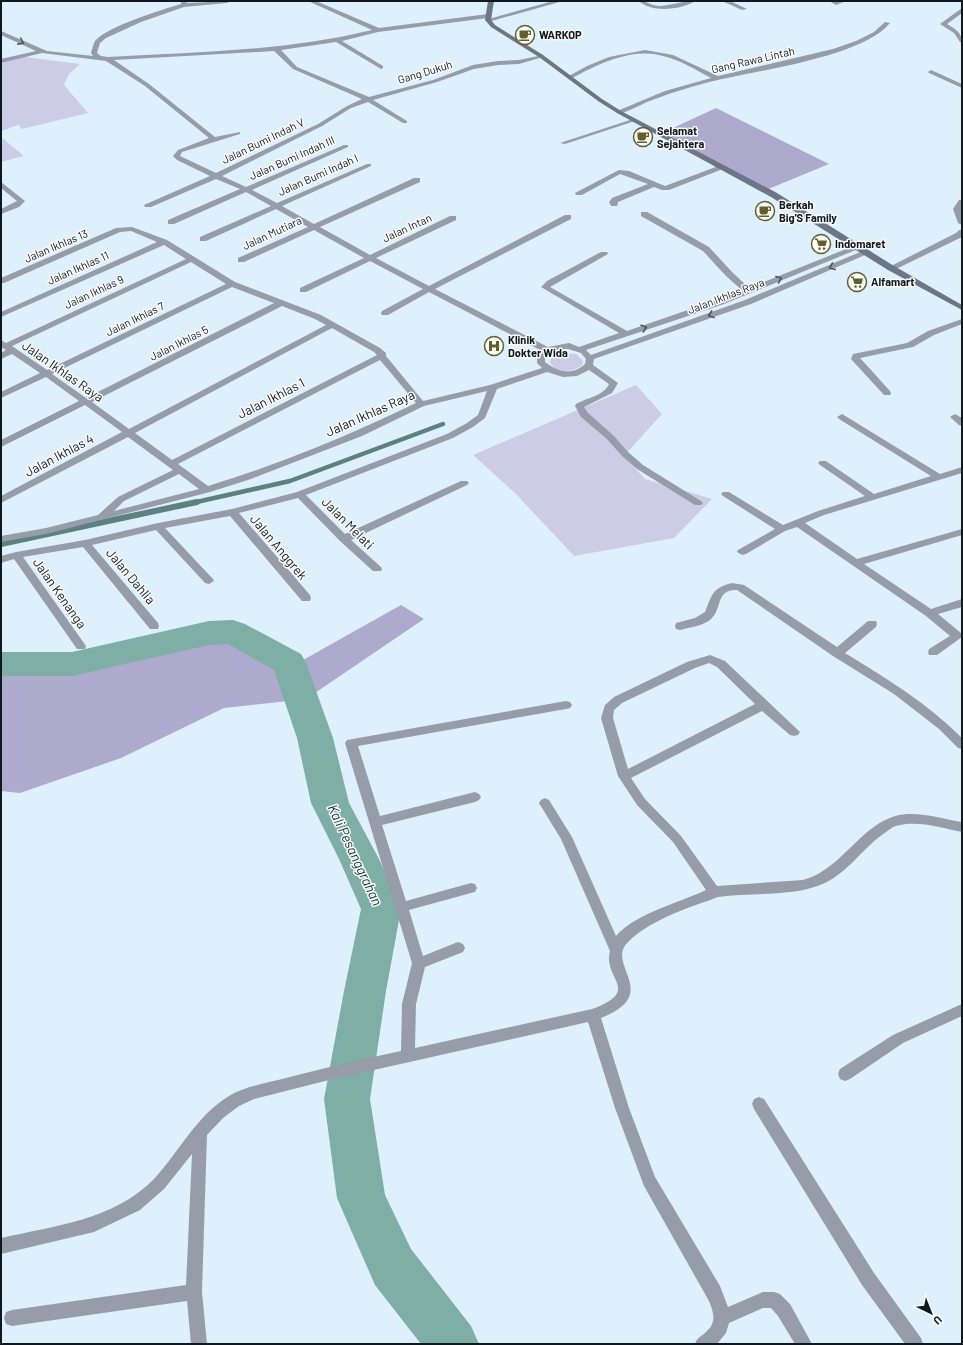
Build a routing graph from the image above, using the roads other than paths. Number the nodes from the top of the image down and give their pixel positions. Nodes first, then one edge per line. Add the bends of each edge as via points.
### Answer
1 (227, 1) edge
2 (311, 1) edge
3 (491, 1) edge
4 (560, 1) edge
5 (642, 1) edge
6 (692, 1) edge
7 (725, 1) edge
8 (184, 3) edge
9 (744, 9) dead end
10 (962, 10) edge
11 (488, 18) junction
12 (887, 23) dead end
13 (378, 30) junction
14 (1, 33) edge
15 (337, 40) junction
16 (962, 41) edge
17 (276, 49) junction
18 (40, 52) junction
19 (541, 56) junction
20 (95, 57) junction
21 (108, 59) junction
22 (1, 61) edge
23 (381, 67) dead end
24 (931, 72) dead end
25 (570, 77) junction
26 (717, 78) junction
27 (962, 86) edge
28 (368, 99) junction
29 (620, 112) junction
30 (635, 120) junction
31 (405, 122) dead end
32 (320, 125) joint
33 (238, 133) dead end
34 (213, 140) junction
35 (563, 143) dead end
36 (346, 146) dead end
37 (369, 165) dead end
38 (724, 167) junction
39 (216, 176) junction
40 (417, 180) dead end
41 (1, 184) edge
42 (654, 184) junction
43 (247, 190) junction
44 (579, 193) dead end
45 (962, 202) edge
46 (614, 204) dead end
47 (148, 205) dead end
48 (275, 206) junction
49 (1, 212) edge
50 (644, 214) dead end
51 (568, 217) dead end
52 (453, 218) dead end
53 (171, 222) dead end
54 (962, 223) edge
55 (313, 227) junction
56 (962, 232) edge
57 (203, 238) dead end
58 (164, 242) junction
59 (859, 247) junction
60 (868, 252) junction
61 (604, 254) dead end
62 (370, 258) junction
63 (192, 259) junction
64 (241, 260) dead end
65 (891, 268) junction
66 (1, 281) edge
67 (232, 284) junction
68 (430, 289) junction
69 (303, 290) dead end
70 (748, 291) junction
71 (282, 303) junction
72 (962, 308) edge
73 (384, 313) dead end
74 (1, 314) edge
75 (962, 321) edge
76 (332, 324) junction
77 (627, 334) junction
78 (6, 346) edge
79 (580, 349) junction
80 (547, 350) junction
81 (383, 355) junction
82 (1, 356) edge
83 (589, 362) junction
84 (546, 369) junction
85 (46, 373) junction
86 (493, 387) junction
87 (887, 393) dead end
88 (1, 395) edge
89 (86, 402) junction
90 (421, 404) junction
91 (842, 417) dead end
92 (128, 434) junction
93 (1, 444) edge
94 (823, 463) dead end
95 (171, 464) junction
96 (180, 470) junction
97 (962, 470) edge
98 (939, 477) junction
99 (464, 483) dead end
100 (207, 490) junction
101 (300, 494) junction
102 (726, 494) dead end
103 (873, 497) junction
104 (1, 500) edge
105 (698, 503) dead end
106 (232, 512) junction
107 (101, 518) junction
108 (797, 522) junction
109 (158, 526) junction
110 (782, 529) junction
111 (962, 532) edge
112 (1, 539) edge
113 (344, 539) junction
114 (85, 543) junction
115 (742, 552) dead end
116 (16, 556) junction
117 (1, 560) edge
118 (855, 563) junction
119 (377, 569) dead end
120 (209, 581) dead end
121 (306, 598) dead end
122 (962, 603) edge
123 (930, 613) junction
124 (872, 624) dead end
125 (154, 626) dead end
126 (680, 626) dead end
127 (81, 646) dead end
128 (934, 652) dead end
129 (837, 653) junction
130 (566, 705) dead end
131 (762, 705) junction
132 (794, 732) dead end
133 (962, 744) edge
134 (624, 776) junction
135 (475, 797) dead end
136 (545, 803) dead end
137 (376, 822) junction
138 (962, 827) edge
139 (471, 888) dead end
140 (714, 892) junction
141 (402, 907) junction
142 (458, 948) dead end
143 (616, 950) junction
144 (418, 962) junction
145 (962, 1010) edge
146 (593, 1015) junction
147 (408, 1055) junction
148 (845, 1074) dead end
149 (759, 1104) dead end
150 (200, 1132) junction
151 (1, 1246) edge
152 (194, 1292) junction
153 (12, 1318) dead end
154 (722, 1318) junction
155 (199, 1344) edge
156 (702, 1344) edge
157 (804, 1344) edge
158 (915, 1344) edge

1 - 8 street
2 - 13 street
3 - 11 main road
4 - 11 street
5 - 6 street via 650,7 658,8
7 - 9 street
8 - 20 street via 113,32 99,41
10 - 16 street via 943,24 956,32
11 - 13 street
11 - 19 main road via 493,26
12 - 26 street, Gang Rawa Lintah via 870,38 820,54
13 - 15 street
14 -> 18 street
15 - 17 street
15 - 23 street
17 - 21 street
17 - 28 street via 295,68
18 - 20 street
18 - 22 street
19 - 25 main road
19 - 28 street, Gang Dukuh via 517,63 473,67 435,81
20 - 21 street
21 - 34 street via 147,85
24 - 27 street
25 - 26 street via 620,55 649,51 687,63
25 - 29 main road
26 - 29 street, Gang Rawa Lintah via 657,95
28 - 31 street
28 - 32 street, Gang Dukuh via 349,107
29 - 30 main road
30 - 35 street
30 - 38 main road
32 - 39 street, Jalan Bumi Indah V
33 - 34 street
34 - 39 street via 180,151 176,156 193,167
36 - 43 street, Jalan Bumi Indah III
37 - 48 street, Jalan Bumi Indah I
38 - 42 street via 666,188
38 - 59 main road via 774,194
39 - 43 street
39 - 47 street, Jalan Bumi Indah V
40 - 55 street, Jalan Mutiara
41 - 49 street via 21,201
42 - 44 street via 619,172
42 - 46 street via 615,200
43 - 48 street
43 - 53 street, Jalan Bumi Indah III
45 - 54 street via 957,209
48 - 55 street
48 - 57 street, Jalan Bumi Indah I
50 - 70 street via 706,249
51 - 68 street via 477,262
52 - 62 street, Jalan Intan
55 - 62 street
55 - 64 street, Jalan Mutiara
56 - 65 street
58 - 63 street
58 - 66 street, Jalan Ikhlas 13 via 137,230 120,230
58 - 74 street, Jalan Ikhlas 11
59 - 60 main road
70 -> 59 street
60 - 65 main road
60 -> 83 street, Jalan Ikhlas Raya via 748,302
61 - 77 street via 545,287
62 - 68 street
62 - 69 street, Jalan Intan
63 - 67 street
63 - 78 street, Jalan Ikhlas 9
65 - 72 main road
67 - 71 street
67 - 85 street, Jalan Ikhlas 7
68 - 73 street
68 - 80 street
77 -> 70 street
71 - 76 street
71 - 89 street, Jalan Ikhlas 5
75 - 87 street via 910,345 856,356 855,359 860,365
76 - 81 street
76 - 92 street, Jalan Ikhlas 4
77 - 79 street
78 - 82 street, Jalan Ikhlas 9
78 - 85 street, Jalan Ikhlas Raya
79 - 80 street via 569,346
79 - 83 street via 586,353
80 - 84 street via 541,356 540,363
81 - 90 street
81 - 95 street, Jalan Ikhlas 1
83 - 84 street, Jalan Ikhlas Raya via 581,372 572,374 553,373
83 - 105 street via 614,383 608,393 579,406 584,415 640,467
84 - 86 street, Jalan Ikhlas Raya
85 - 88 street, Jalan Ikhlas 7
85 - 89 street, Jalan Ikhlas Raya
86 - 90 street, Jalan Ikhlas Raya
86 - 101 street via 482,416 470,425 450,436
89 - 92 street, Jalan Ikhlas Raya
89 - 93 street, Jalan Ikhlas 5
90 - 100 street, Jalan Ikhlas Raya via 359,434
91 - 98 street
92 - 95 street, Jalan Ikhlas Raya
92 - 104 street, Jalan Ikhlas 4
94 - 103 street
95 - 96 street, Jalan Ikhlas Raya
96 - 100 street, Jalan Ikhlas Raya
96 - 107 street via 121,499
97 - 98 street
98 - 103 street
99 - 113 street
100 - 107 street, Jalan Ikhlas Raya
101 - 106 street
101 - 113 street, Jalan Melati
102 - 110 street
103 - 108 street
106 - 109 street
106 - 121 street, Jalan Anggrek
107 - 112 street, Jalan Ikhlas Raya
108 - 110 street
108 - 118 street
109 - 114 street
109 - 120 street
110 - 115 street
111 - 118 street
113 - 119 street, Jalan Melati
114 - 116 street
114 - 125 street, Jalan Dahlia
116 - 117 street
116 - 127 street, Jalan Kenanga
118 - 123 street
122 - 123 street
123 - 128 street via 957,636
124 - 129 street
126 - 129 street via 700,620 709,614 718,595 727,588 737,586
129 - 133 street via 910,699
130 - 137 street via 351,743
131 - 132 street
131 - 134 street
131 - 134 street via 721,664 710,659 618,700 609,708 607,718
134 - 140 street via 641,802 677,839
135 - 137 street
136 - 143 street via 570,843
137 - 141 street
138 - 140 street via 925,820 906,819 892,822 874,834 837,869 818,881 803,885
139 - 141 street
140 - 143 street via 633,930 619,943
141 - 144 street
142 - 144 street
143 - 146 street via 624,981 623,997 610,1009
144 - 147 street via 408,1004
145 - 148 street via 898,1039
146 - 147 street
146 - 154 street via 640,1160 649,1181 714,1292
147 - 150 street via 329,1072 253,1093 234,1101
149 - 158 street via 868,1279
150 - 151 street via 159,1184 135,1205 94,1224
150 - 152 street
152 - 153 street
152 - 155 street
154 - 156 street via 721,1328 715,1337
154 - 157 street via 763,1300 774,1300 784,1310

